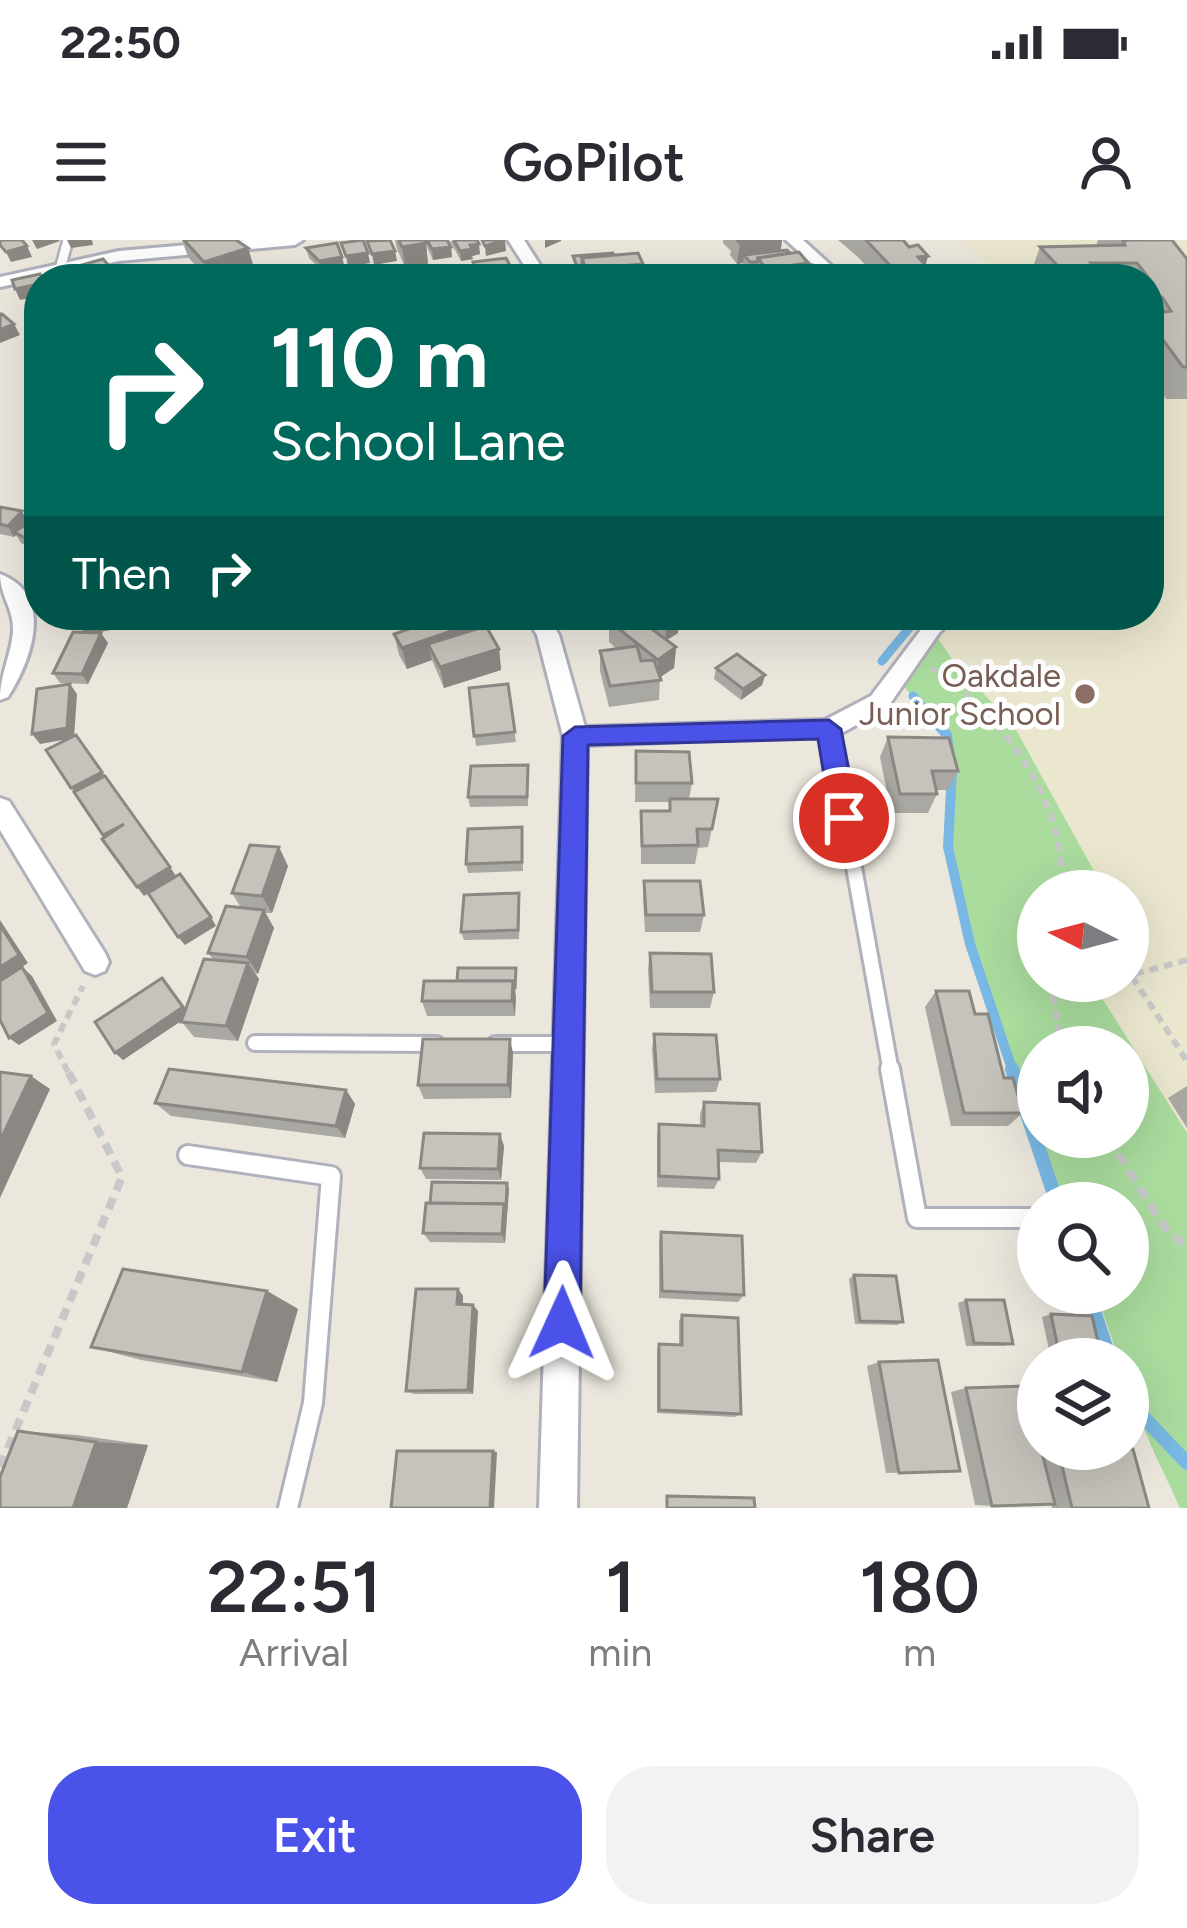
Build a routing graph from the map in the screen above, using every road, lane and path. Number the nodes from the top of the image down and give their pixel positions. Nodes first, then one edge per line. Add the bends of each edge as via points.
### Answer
1 (295, 240) edge
2 (794, 240) edge
3 (107, 264) edge
4 (821, 264) edge
5 (0, 581) edge
6 (24, 623) edge
7 (25, 630) edge
8 (545, 630) edge
9 (931, 630) edge
10 (912, 659) junction
11 (0, 691) edge
12 (829, 729) junction
13 (575, 736) junction
14 (0, 808) edge
15 (1066, 870) edge
16 (1187, 961) edge
17 (95, 962) joint
18 (255, 1043) dead end
19 (453, 1045) edge
20 (476, 1045) edge
21 (568, 1045) junction
22 (1187, 1061) edge
23 (188, 1155) dead end
24 (1120, 1158) edge
25 (1017, 1218) edge
26 (1187, 1248) edge
27 (0, 1467) edge
28 (288, 1508) edge
29 (558, 1508) edge

1 - 3 street
2 - 4 street
5 - 6 street via 20,601
7 - 11 street
8 - 13 street
9 - 10 street
10 - 12 street via 879,702
10 - 15 path via 970,693 1008,737 1063,846
12 - 13 street
12 - 25 lane via 917,1218
13 - 21 street
14 - 17 street
16 - 22 path via 1131,975
17 - 27 path via 54,1044 122,1177
18 - 19 lane
20 - 21 lane
21 - 29 street
23 - 28 lane via 331,1176 313,1403
24 - 26 path

